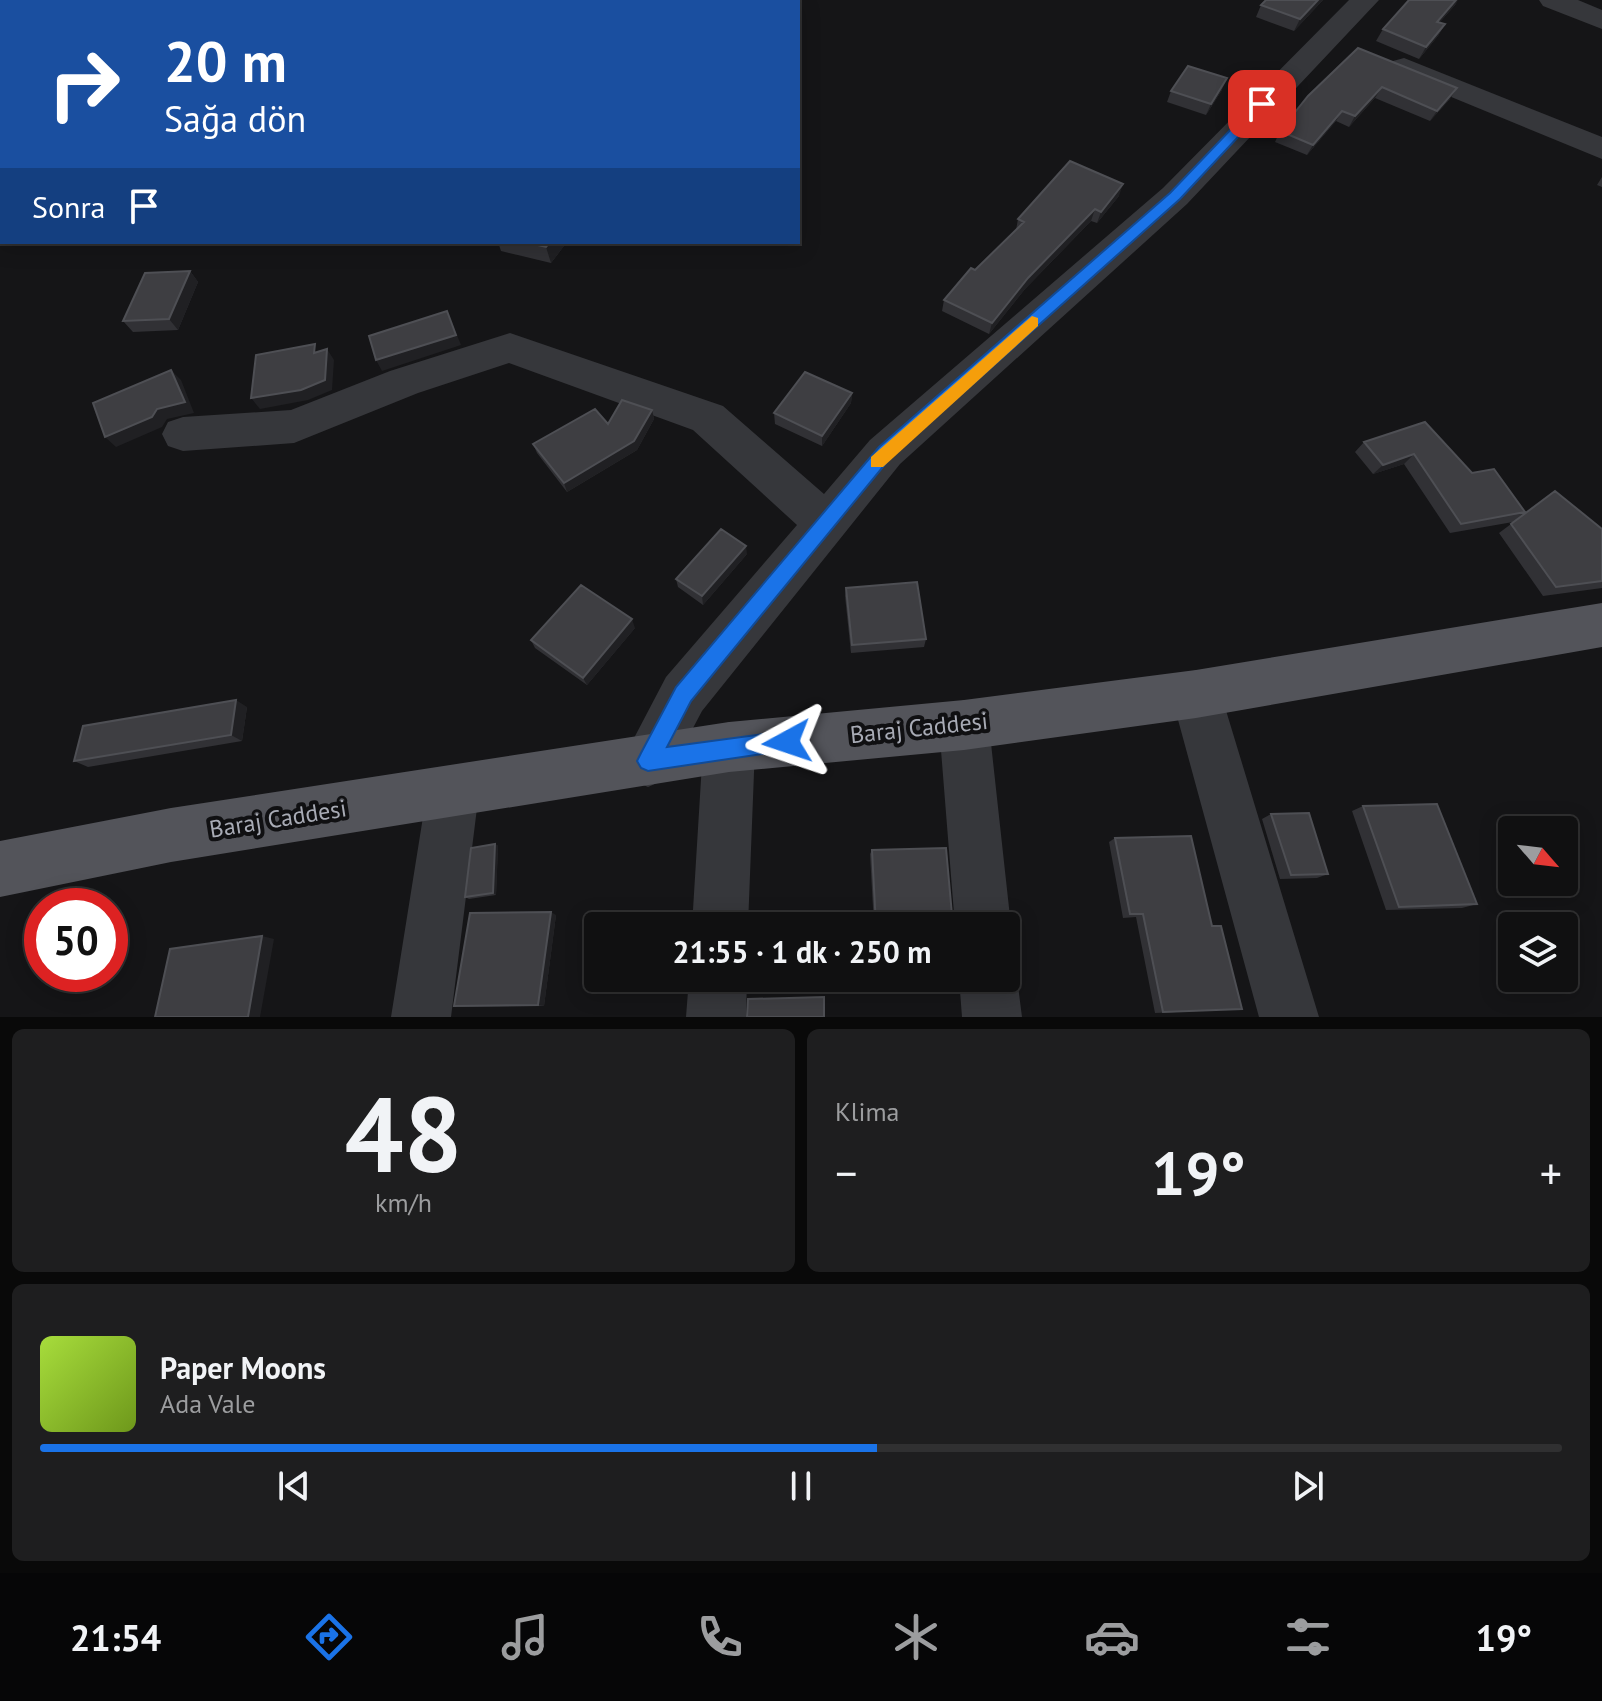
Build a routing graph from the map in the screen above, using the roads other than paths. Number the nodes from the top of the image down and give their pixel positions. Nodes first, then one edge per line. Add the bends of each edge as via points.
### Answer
1 (1365, 0) edge
2 (1553, 0) edge
3 (1602, 20) edge
4 (1352, 45) junction
5 (1602, 149) edge
6 (183, 434) dead end
7 (826, 523) junction
8 (1602, 625) edge
9 (1196, 694) junction
10 (964, 725) junction
11 (729, 747) junction
12 (648, 761) junction
13 (453, 792) junction
14 (0, 869) edge
15 (721, 912) edge
16 (982, 912) edge
17 (717, 992) edge
18 (989, 992) edge
19 (421, 1017) edge
20 (716, 1017) edge
21 (992, 1017) edge
22 (1289, 1017) edge

1 - 4 street
2 - 3 street
4 - 5 street
4 - 7 street via 885,452
6 - 7 street via 294,426 404,382 510,348 708,418
7 - 12 street via 684,694
8 - 9 main road, Baraj Caddesi
9 - 10 main road, Baraj Caddesi
9 - 22 street
10 - 11 main road, Baraj Caddesi
10 - 16 street
11 - 12 main road, Baraj Caddesi
11 - 15 street
12 - 13 main road, Baraj Caddesi
13 - 14 main road, Baraj Caddesi via 171,835
13 - 19 street
17 - 20 street
18 - 21 street

